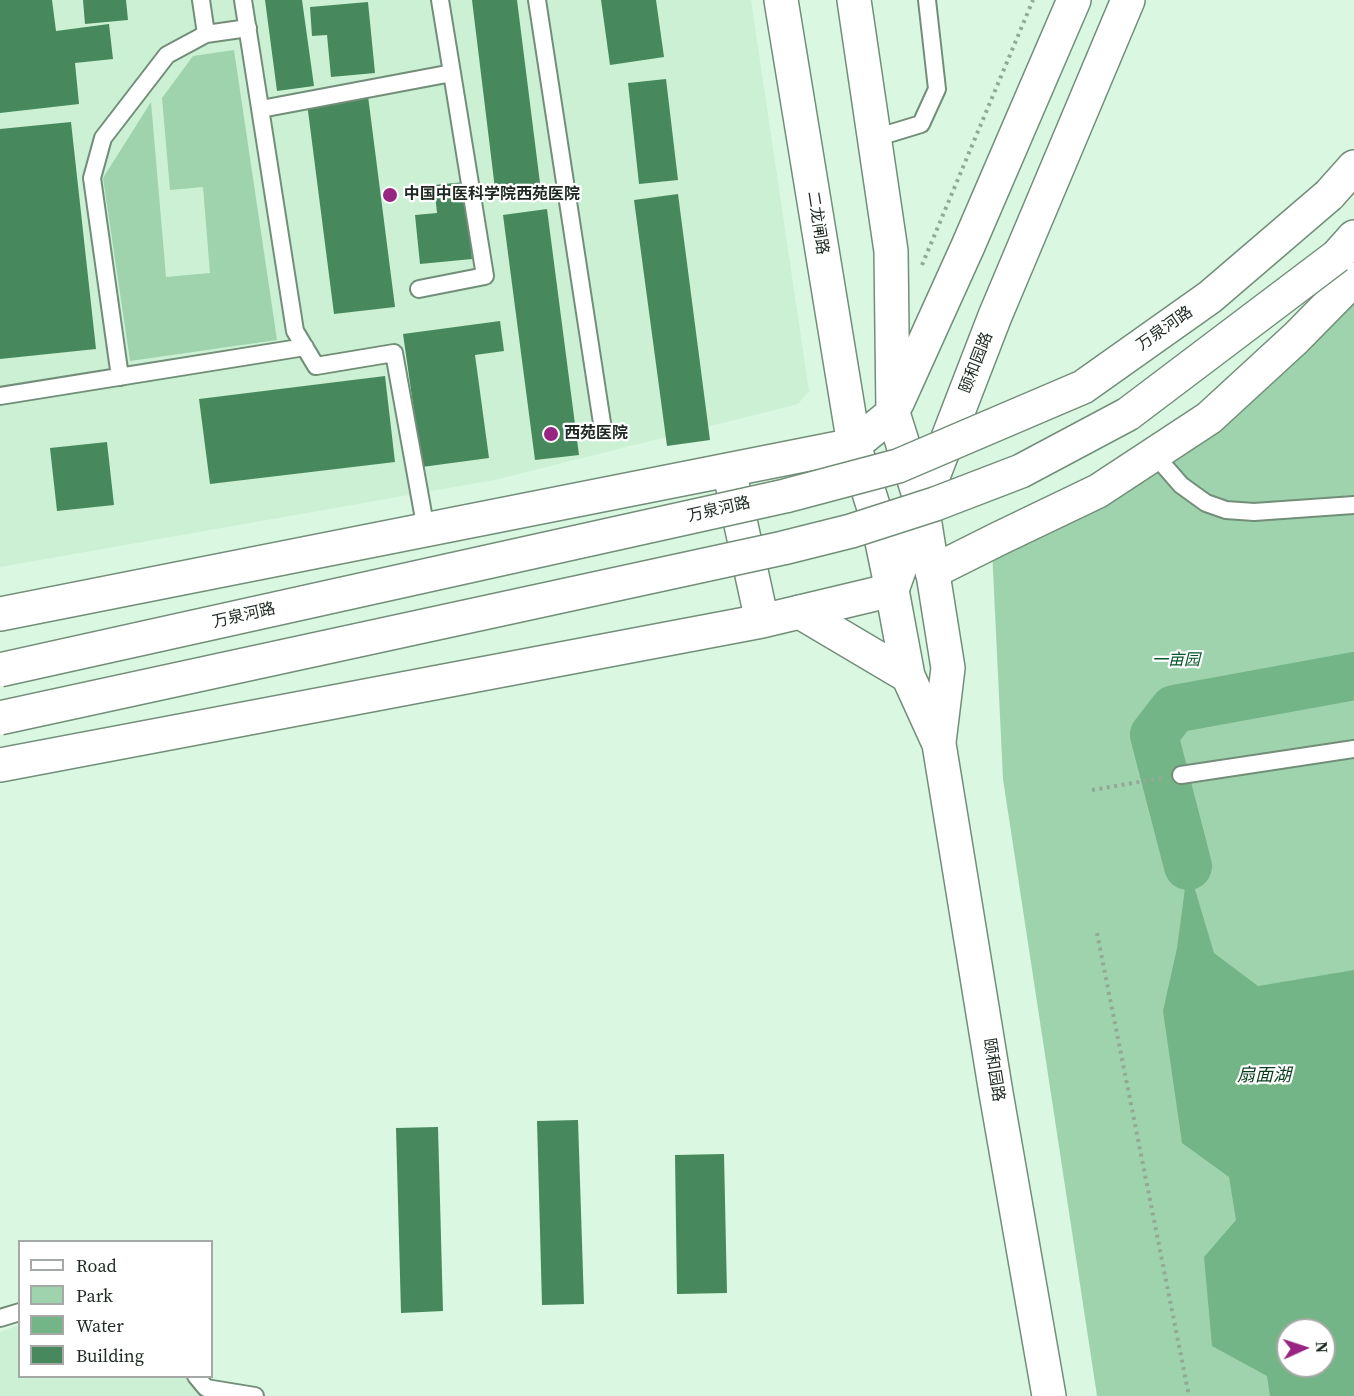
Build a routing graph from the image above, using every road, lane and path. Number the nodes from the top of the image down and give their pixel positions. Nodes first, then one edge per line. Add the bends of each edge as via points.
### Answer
1 (201, 0) edge
2 (243, 0) edge
3 (440, 0) edge
4 (537, 0) edge
5 (781, 0) edge
6 (854, 0) edge
7 (927, 0) edge
8 (1074, 0) edge
9 (1128, 0) edge
10 (248, 28) junction
11 (206, 34) junction
12 (452, 74) junction
13 (261, 109) junction
14 (875, 138) junction
15 (1354, 166) edge
16 (1354, 237) edge
17 (1354, 279) edge
18 (419, 289) dead end
19 (305, 347) junction
20 (120, 377) junction
21 (0, 396) edge
22 (893, 413) junction
23 (602, 423) dead end
24 (854, 446) junction
25 (1154, 454) junction
26 (729, 471) junction
27 (1354, 505) edge
28 (922, 506) junction
29 (876, 518) junction
30 (426, 530) junction
31 (746, 551) junction
32 (932, 572) junction
33 (892, 590) junction
34 (800, 612) junction
35 (0, 614) edge
36 (762, 621) junction
37 (0, 670) edge
38 (908, 676) junction
39 (0, 718) edge
40 (939, 744) junction
41 (1354, 749) edge
42 (0, 765) edge
43 (1180, 775) dead end
44 (1149, 780) dead end
45 (1092, 790) dead end
46 (1097, 933) dead end
47 (18, 1313) edge
48 (0, 1318) edge
49 (197, 1378) edge
50 (255, 1396) edge
51 (1049, 1396) edge
52 (1189, 1396) edge

1 - 11 lane
2 - 10 lane
3 - 12 lane
4 - 23 lane
5 - 24 main road, 二龙闸路
6 - 14 main road
7 - 14 lane via 937,89 921,124
8 - 22 main road
9 - 28 main road, 颐和园路 via 995,316
10 - 11 lane
10 - 13 lane
11 - 20 lane via 167,55 104,138 92,178
12 - 13 lane
12 - 18 lane via 485,276
13 - 19 lane via 296,331
14 - 22 main road via 891,251
15 - 37 main road, 万泉河路, bridge via 1329,195 1210,297 1083,387 898,466 785,496
16 - 39 main road, bridge via 1337,256 1128,414 1021,471 935,504 783,548
17 - 25 main road via 1209,418
19 - 20 lane
19 - 30 lane via 316,366 394,354
20 - 21 lane
22 - 24 main road
22 - 28 main road
24 - 26 main road
24 - 29 main road, 二龙闸路
25 - 27 lane via 1181,485 1206,503 1226,510 1254,512
25 - 32 main road via 1098,491
26 - 30 main road
26 - 31 main road
28 - 29 main road
28 - 32 main road, 颐和园路
28 - 33 main road
29 - 31 main road
29 - 33 main road, 颐和园路
30 - 35 main road
31 - 36 main road
32 - 40 main road, 颐和园路 via 948,668
33 - 34 main road
33 - 38 main road, 颐和园路
34 - 36 main road
34 - 38 main road
36 - 42 main road
38 - 40 main road, 颐和园路
40 - 51 main road, 颐和园路
41 - 43 lane
44 - 45 path
46 - 52 path
47 - 48 lane
49 - 50 lane via 206,1388

